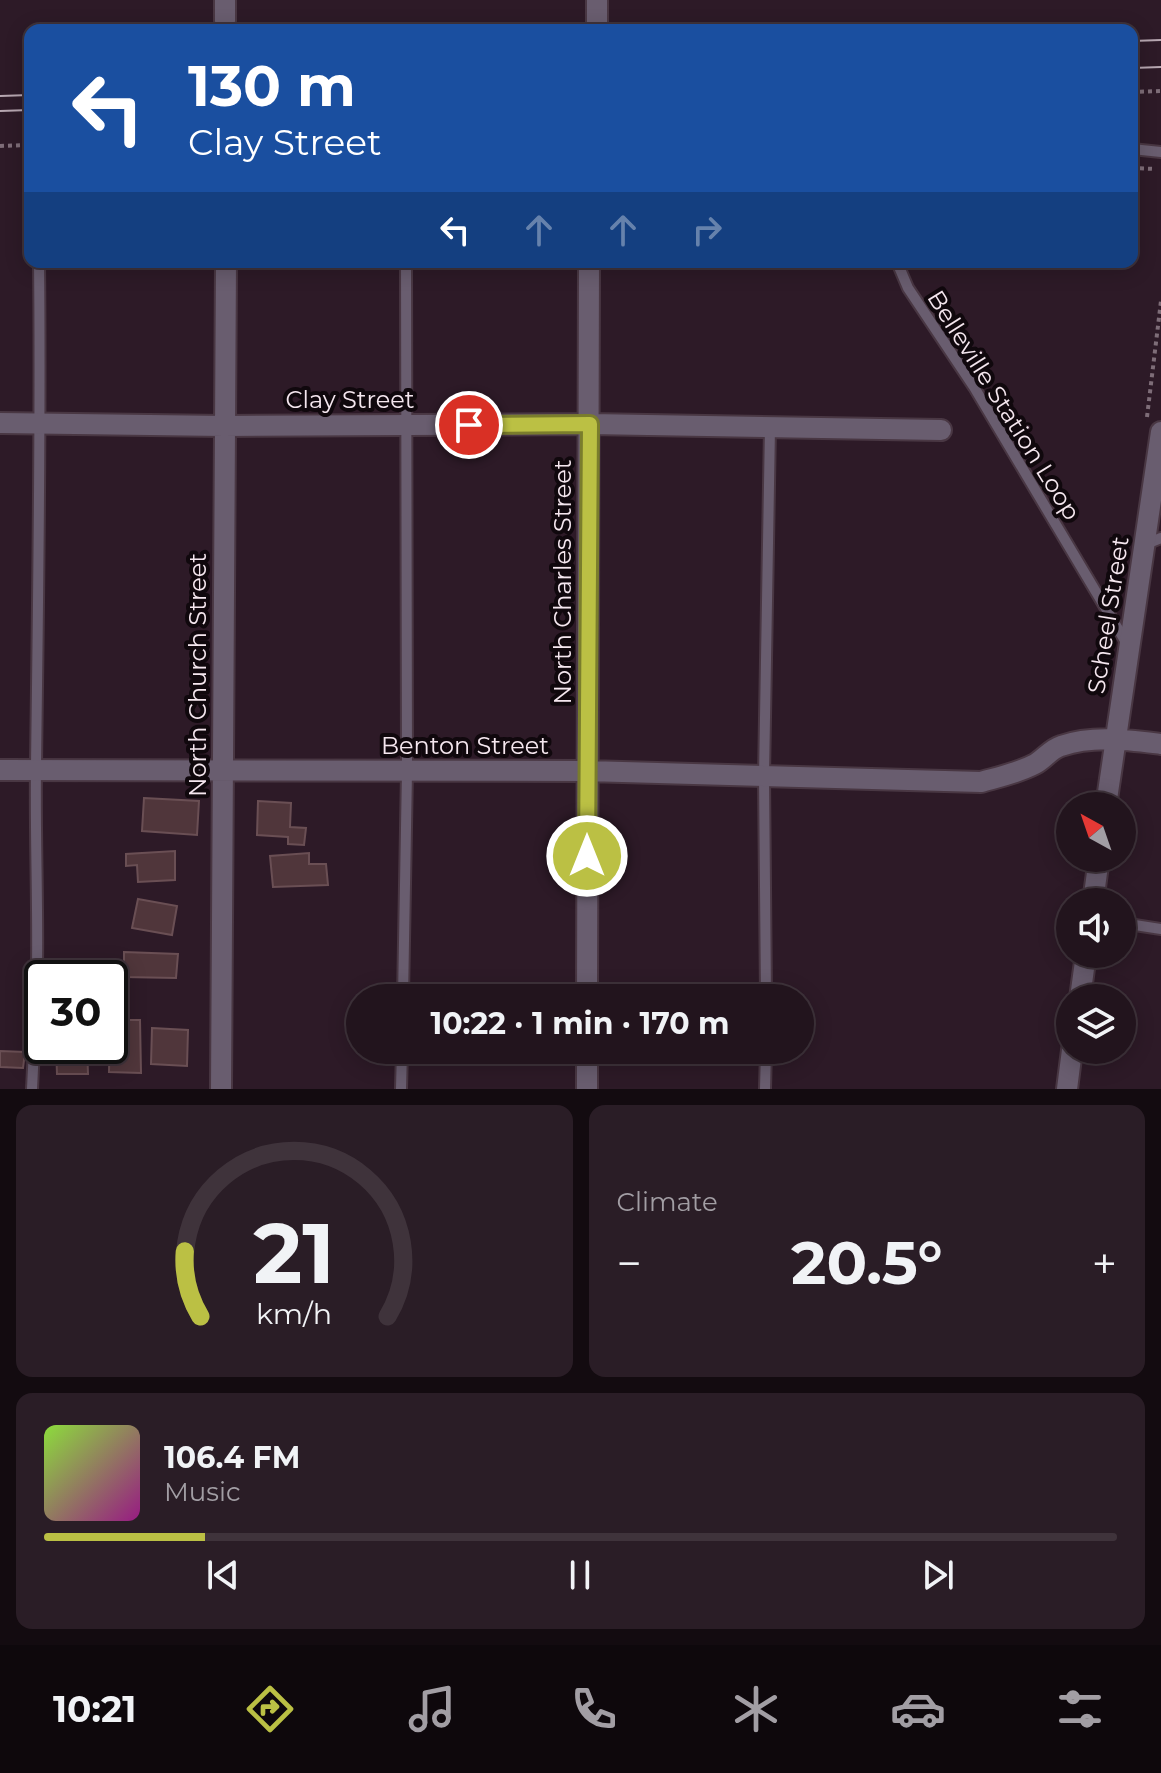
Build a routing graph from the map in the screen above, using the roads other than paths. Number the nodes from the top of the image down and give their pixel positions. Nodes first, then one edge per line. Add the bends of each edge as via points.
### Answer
1 (225, 0) edge
2 (597, 0) edge
3 (225, 21) dead end
4 (597, 24) edge
5 (1138, 150) edge
6 (1161, 152) edge
7 (39, 268) edge
8 (226, 268) edge
9 (406, 268) edge
10 (589, 268) edge
11 (900, 268) edge
12 (0, 423) edge
13 (41, 424) junction
14 (590, 424) junction
15 (408, 425) junction
16 (224, 426) junction
17 (770, 427) junction
18 (941, 430) dead end
19 (1161, 432) edge
20 (1154, 541) edge
21 (1130, 650) junction
22 (1115, 739) junction
23 (1161, 744) edge
24 (0, 770) edge
25 (35, 770) junction
26 (223, 771) junction
27 (407, 771) junction
28 (587, 771) junction
29 (764, 776) junction
30 (1108, 792) edge
31 (1136, 925) edge
32 (1161, 929) edge
33 (403, 984) edge
34 (587, 984) edge
35 (766, 984) edge
36 (402, 1064) edge
37 (587, 1064) edge
38 (766, 1064) edge
39 (1070, 1064) edge
40 (32, 1089) edge
41 (221, 1089) edge
42 (401, 1089) edge
43 (587, 1089) edge
44 (765, 1089) edge
45 (1067, 1089) edge

1 - 3 street
2 - 4 street
5 - 6 lane
7 - 13 lane
8 - 16 street, North Church Street
9 - 15 lane
10 - 14 street, North Charles Street
11 - 21 lane, Belleville Station Loop
12 - 13 street, Clay Street
13 - 16 street, Clay Street
13 - 25 lane
14 - 15 street, Clay Street
14 - 17 street, Clay Street
14 - 28 street, North Charles Street
15 - 16 street, Clay Street
15 - 27 lane
16 - 26 street, North Church Street
17 - 18 street, Clay Street
17 - 29 lane
19 - 20 street, Scheel Street
20 - 21 street, Scheel Street
21 - 22 street, Scheel Street
22 - 23 street, Benton Street
22 - 29 street, Benton Street via 1057,747 1038,763 981,782
22 - 30 street, Scheel Street
24 - 25 street, Benton Street
25 - 26 street, Benton Street
25 - 40 lane
26 - 27 street, Benton Street
26 - 41 street, North Church Street
27 - 28 street, Benton Street
27 - 33 lane
28 - 29 street, Benton Street
28 - 34 street, North Charles Street
29 - 35 lane
31 - 32 lane
36 - 42 lane
37 - 43 street
38 - 44 lane
39 - 45 street

